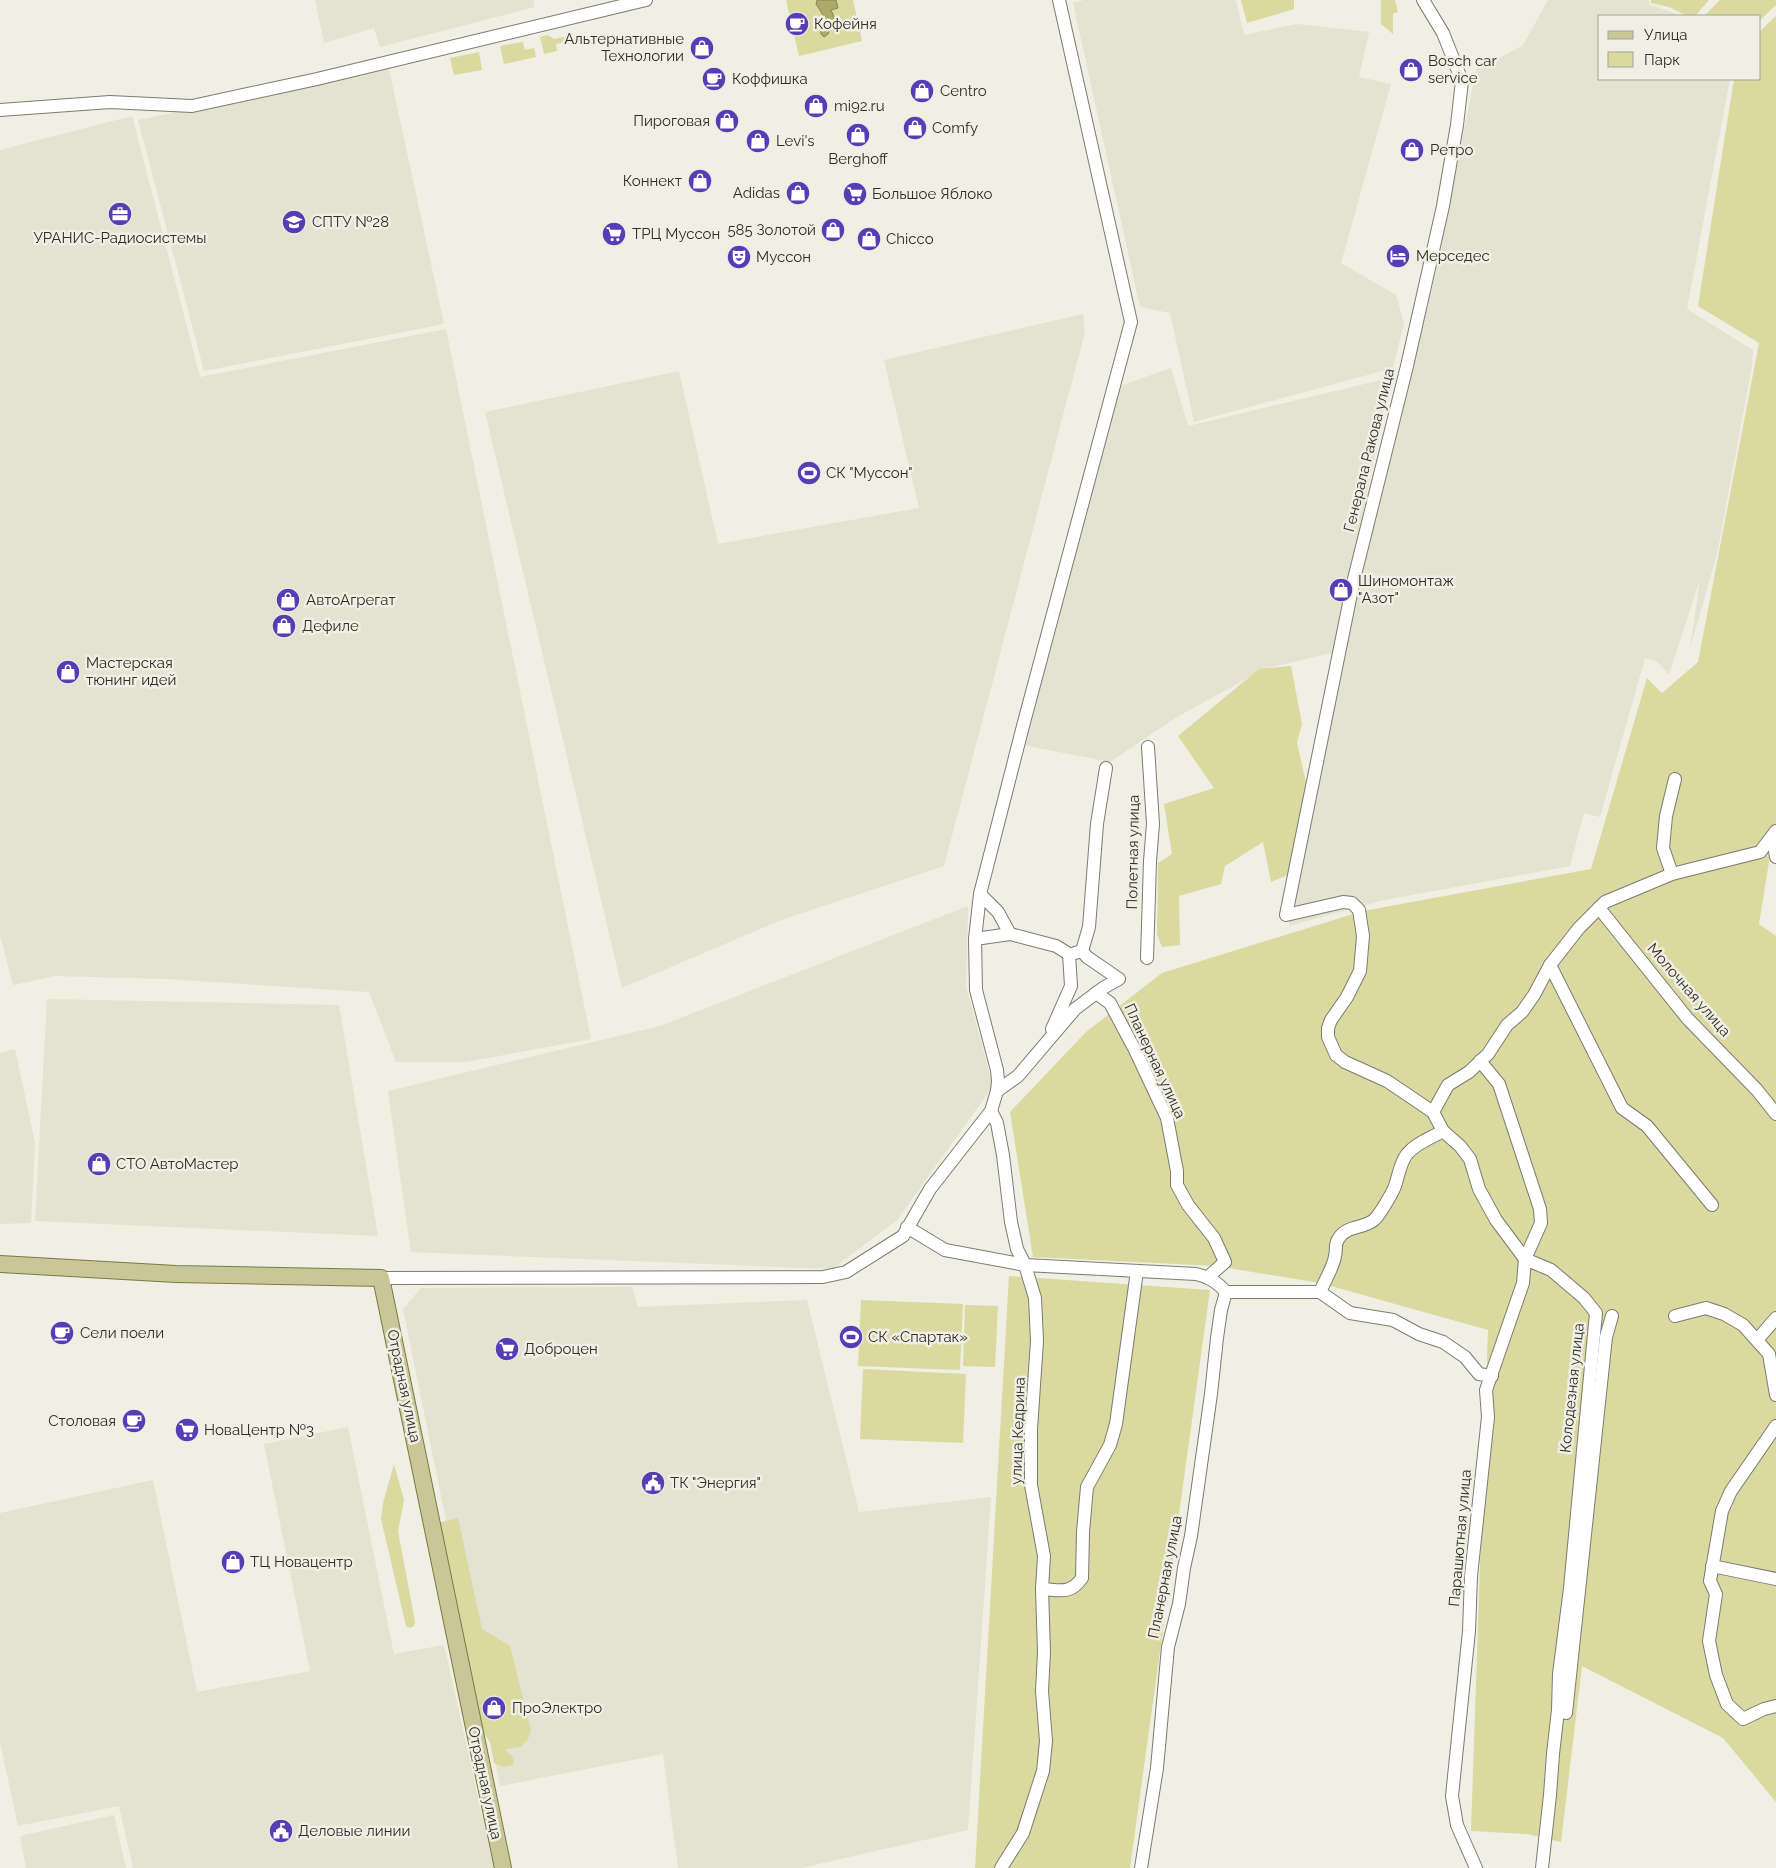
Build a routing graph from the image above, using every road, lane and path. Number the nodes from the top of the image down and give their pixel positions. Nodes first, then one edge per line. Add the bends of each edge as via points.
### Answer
1 (646, 0) edge
2 (1059, 0) edge
3 (1423, 0) edge
4 (0, 110) edge
5 (1148, 747) dead end
6 (1106, 768) dead end
7 (1675, 779) dead end
8 (1775, 834) edge
9 (1776, 857) edge
10 (1672, 874) junction
11 (980, 894) junction
12 (1599, 908) junction
13 (1010, 934) junction
14 (975, 939) junction
15 (1082, 951) junction
16 (1069, 954) junction
17 (1147, 958) dead end
18 (1550, 965) junction
19 (1096, 993) junction
20 (1047, 1040) junction
21 (1480, 1061) junction
22 (997, 1091) junction
23 (991, 1111) junction
24 (1433, 1112) junction
25 (1776, 1114) edge
26 (1443, 1131) junction
27 (1712, 1205) dead end
28 (908, 1227) junction
29 (1524, 1259) junction
30 (0, 1264) edge
31 (1025, 1264) junction
32 (1137, 1271) junction
33 (1208, 1277) junction
34 (381, 1278) junction
35 (1226, 1292) junction
36 (1320, 1292) junction
37 (1612, 1316) dead end
38 (1675, 1316) dead end
39 (1776, 1318) edge
40 (1757, 1340) junction
41 (1492, 1376) junction
42 (1776, 1395) edge
43 (1776, 1426) edge
44 (1712, 1566) junction
45 (1776, 1580) edge
46 (1042, 1589) junction
47 (1776, 1706) edge
48 (502, 1868) edge
49 (1001, 1868) edge
50 (1141, 1868) edge
51 (1476, 1868) edge
52 (1542, 1868) edge
53 (1550, 1868) edge

1 - 4 street via 192,106 110,102
2 - 11 street via 1131,322
3 - 24 street, Генерала Ракова улица via 1443,33 1462,81 1457,125 1407,366 1354,579 1286,914 1343,902 1352,903 1360,910 1363,936 1360,971 1330,1020 1328,1037 1336,1055 1345,1062 1387,1081
5 - 17 street, Полетная улица via 1153,824
6 - 15 street via 1097,824 1089,927
7 - 10 street via 1666,816 1663,848
8 - 9 street
8 - 10 street via 1760,852
10 - 12 street via 1605,902
11 - 13 street via 998,912
11 - 14 street
12 - 18 street
12 - 25 street, Молочная улица via 1687,1018
13 - 14 street
13 - 16 street via 1056,946
14 - 22 street via 976,990 997,1070
15 - 16 street
15 - 19 street via 1119,979
16 - 20 street via 1071,986
18 - 21 street via 1522,1012 1507,1025
18 - 27 street via 1622,1108 1647,1126
19 - 20 street via 1075,1009
19 - 33 street, Планерная улица via 1110,1003 1135,1050 1167,1118 1177,1185 1214,1238 1225,1262
20 - 22 street via 1018,1076
21 - 24 street via 1448,1085
21 - 29 street via 1498,1084 1540,1209 1540,1223
22 - 23 street
23 - 28 street via 930,1190
23 - 31 street, улица Кедрина via 997,1123 1003,1155 1010,1222
24 - 26 street
26 - 29 street via 1470,1159 1478,1189
26 - 36 street via 1408,1152 1401,1163 1394,1188 1374,1220 1339,1237 1336,1256
28 - 31 street via 945,1250
28 - 34 street via 904,1236 865,1262 846,1272 823,1277
29 - 41 street, Парашютная улица via 1523,1282
29 - 52 street, Колодезная улица via 1551,1270 1584,1298 1596,1313
30 - 34 main road via 176,1274
31 - 32 street
31 - 46 street, улица Кедрина via 1036,1306 1031,1485 1044,1556
32 - 33 street
32 - 46 street via 1116,1424 1110,1445 1087,1487 1082,1578 1066,1591
33 - 35 street
34 - 48 main road, Отрадная улица
35 - 36 street
35 - 50 street, Планерная улица via 1180,1604 1168,1648 1157,1768
36 - 41 street via 1350,1313 1394,1320 1419,1334 1444,1342 1465,1357 1479,1374
37 - 53 street, Колодезная улица via 1606,1337
38 - 40 street via 1706,1308 1743,1325
39 - 40 street
40 - 42 street via 1769,1354
41 - 51 street, Парашютная улица via 1486,1390 1488,1417 1452,1796 1457,1824
43 - 44 street via 1741,1476 1722,1511
44 - 45 street
44 - 47 street via 1710,1581 1716,1594 1709,1641 1727,1704 1743,1719
46 - 49 street, улица Кедрина via 1042,1691 1046,1741 1043,1771 1023,1833

